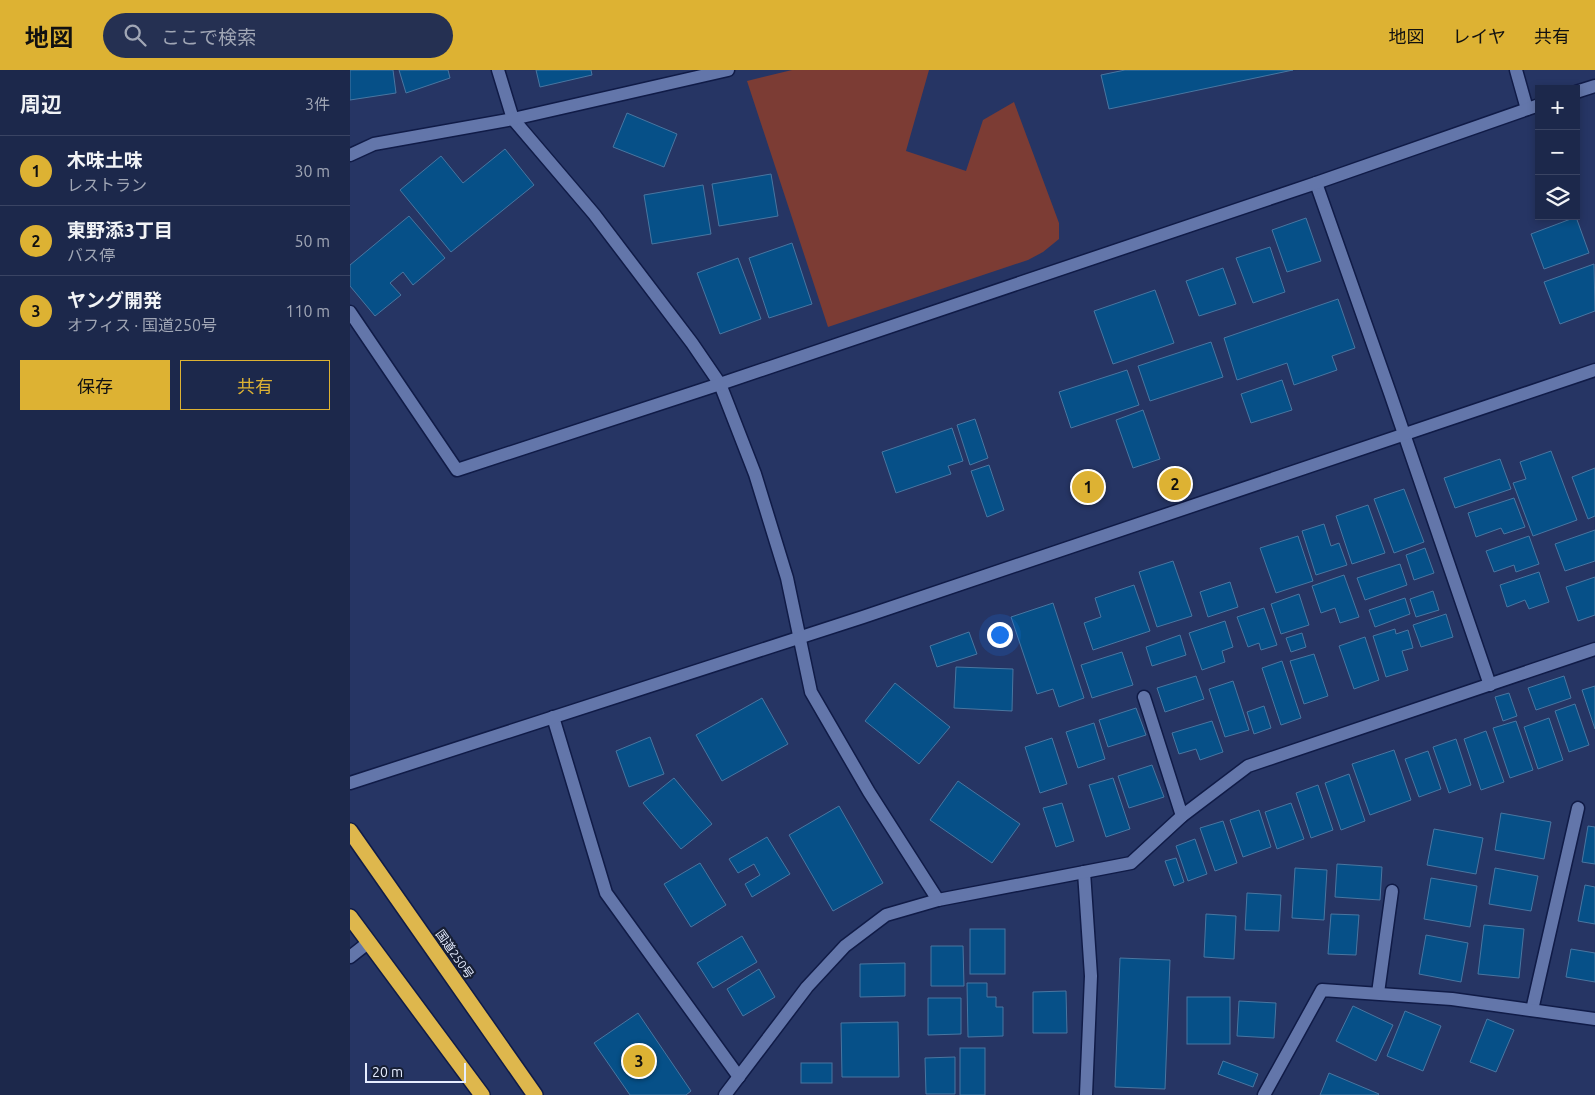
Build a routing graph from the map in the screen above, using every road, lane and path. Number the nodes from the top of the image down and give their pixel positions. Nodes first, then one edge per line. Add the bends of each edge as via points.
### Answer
1 (498, 70) edge
2 (728, 70) edge
3 (1516, 70) edge
4 (1595, 86) edge
5 (1580, 91) edge
6 (1533, 107) edge
7 (513, 119) junction
8 (350, 155) edge
9 (1316, 183) junction
10 (350, 312) edge
11 (1595, 370) edge
12 (720, 384) junction
13 (1405, 436) junction
14 (800, 637) junction
15 (1595, 650) edge
16 (1490, 685) junction
17 (1144, 697) dead end
18 (553, 717) junction
19 (350, 783) edge
20 (1578, 808) dead end
21 (1182, 816) junction
22 (350, 831) edge
23 (1084, 872) junction
24 (1392, 891) dead end
25 (938, 900) junction
26 (350, 917) edge
27 (369, 942) junction
28 (350, 957) edge
29 (1378, 993) junction
30 (1532, 1010) junction
31 (1595, 1019) edge
32 (739, 1077) junction
33 (482, 1095) edge
34 (535, 1095) edge
35 (725, 1095) edge
36 (1086, 1095) edge
37 (1264, 1095) edge

1 - 7 street
2 - 7 street
3 - 6 street
4 - 5 street
6 - 9 street
7 - 8 street via 374,144
7 - 12 street via 594,214
9 - 12 street
9 - 13 street
10 - 12 street via 457,470
11 - 13 street
12 - 14 street via 755,474 787,578
13 - 14 street
13 - 16 street
14 - 18 street
14 - 25 street via 811,692 869,792
15 - 16 street
16 - 21 street via 1248,766
17 - 21 street
18 - 19 street
18 - 32 street via 606,893
20 - 30 street
21 - 23 street via 1131,863
22 - 34 highway, 国道250号
23 - 25 street
23 - 36 street via 1091,976
24 - 29 street
25 - 32 street via 886,915 845,946 807,987
26 - 27 highway
27 - 28 street
27 - 33 highway
29 - 30 street
29 - 37 street via 1322,990
30 - 31 street
32 - 35 street

